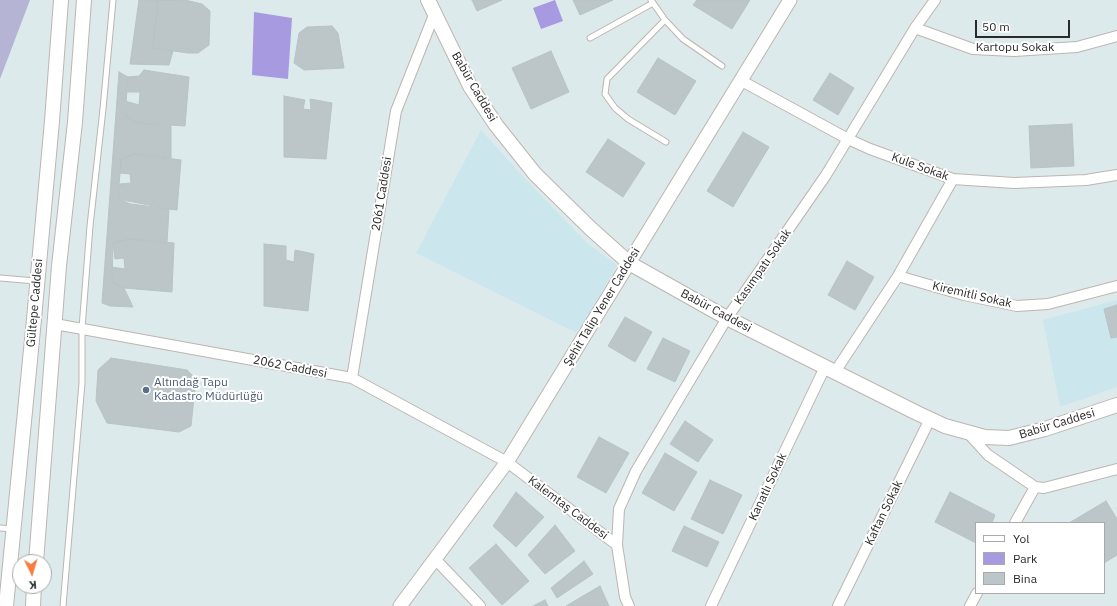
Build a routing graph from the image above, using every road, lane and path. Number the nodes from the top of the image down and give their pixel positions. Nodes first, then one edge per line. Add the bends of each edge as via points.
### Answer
1 (61, 0) edge
2 (84, 0) edge
3 (113, 0) edge
4 (428, 0) edge
5 (790, 0) edge
6 (935, 0) edge
7 (652, 2) edge
8 (434, 15) junction
9 (665, 20) junction
10 (915, 28) junction
11 (1117, 36) edge
12 (590, 38) dead end
13 (722, 66) dead end
14 (740, 80) junction
15 (848, 139) junction
16 (666, 142) dead end
17 (1117, 175) edge
18 (953, 179) junction
19 (629, 263) junction
20 (898, 276) junction
21 (0, 278) edge
22 (37, 281) junction
23 (1117, 286) edge
24 (727, 318) junction
25 (55, 324) junction
26 (82, 328) junction
27 (830, 370) junction
28 (352, 378) junction
29 (1117, 405) edge
30 (930, 419) junction
31 (967, 432) junction
32 (507, 462) junction
33 (1117, 469) edge
34 (1034, 487) junction
35 (1016, 522) edge
36 (7, 528) edge
37 (617, 546) junction
38 (37, 554) edge
39 (436, 560) junction
40 (34, 594) edge
41 (976, 594) edge
42 (6, 606) edge
43 (33, 606) edge
44 (63, 606) edge
45 (400, 606) edge
46 (480, 606) edge
47 (629, 606) edge
48 (711, 606) edge
49 (838, 606) edge
50 (970, 606) edge

1 - 22 main road, Gültepe Caddesi
2 - 25 main road, Gültepe Caddesi
3 - 26 lane
4 - 8 main road, Babür Caddesi
5 - 14 street, Şehit Talip Yener Caddesi
6 - 10 street, Kasımpatı Sokak
7 - 9 lane
7 - 12 lane
8 - 19 main road, Babür Caddesi via 470,86 496,125 535,174
8 - 28 street, 2061 Caddesi via 396,111
9 - 13 lane via 683,39
9 - 16 lane via 607,79 605,94 615,108 628,119
10 - 11 street, Kartopu Sokak via 973,50 1077,47
10 - 15 street, Kasımpatı Sokak
14 - 15 street, Kule Sokak
14 - 19 street, Şehit Talip Yener Caddesi
15 - 18 street, Kule Sokak
15 - 24 street, Kasımpatı Sokak
17 - 18 street, Kule Sokak via 1086,180 1014,183
18 - 20 street, Kanatlı Sokak
19 - 24 main road, Babür Caddesi
19 - 32 street, Şehit Talip Yener Caddesi
20 - 23 street, Kiremitli Sokak via 964,295 1017,306 1048,304
20 - 27 street, Kanatlı Sokak
21 - 22 lane
22 - 36 main road, Gültepe Caddesi
24 - 27 main road, Babür Caddesi
24 - 37 street, Kasımpatı Sokak via 636,471 619,509
25 - 26 street, 2062 Caddesi
25 - 38 main road, Gültepe Caddesi
26 - 28 street, 2062 Caddesi
26 - 44 lane via 82,383
27 - 30 main road, Babür Caddesi
27 - 48 street, Kanatlı Sokak
28 - 32 street, 2062 Caddesi
29 - 31 main road, Babür Caddesi via 1022,436 998,438
30 - 31 main road, Babür Caddesi
30 - 49 street, Kaftan Sokak
31 - 34 street via 988,455
32 - 37 street, Kalemtaş Caddesi
32 - 39 street, Şehit Talip Yener Caddesi
33 - 34 street via 1044,488
34 - 35 street
36 - 42 main road, Gültepe Caddesi
37 - 47 street, Kalemtaş Caddesi via 625,597
39 - 45 street, Şehit Talip Yener Caddesi
39 - 46 street
40 - 43 main road
41 - 50 street

